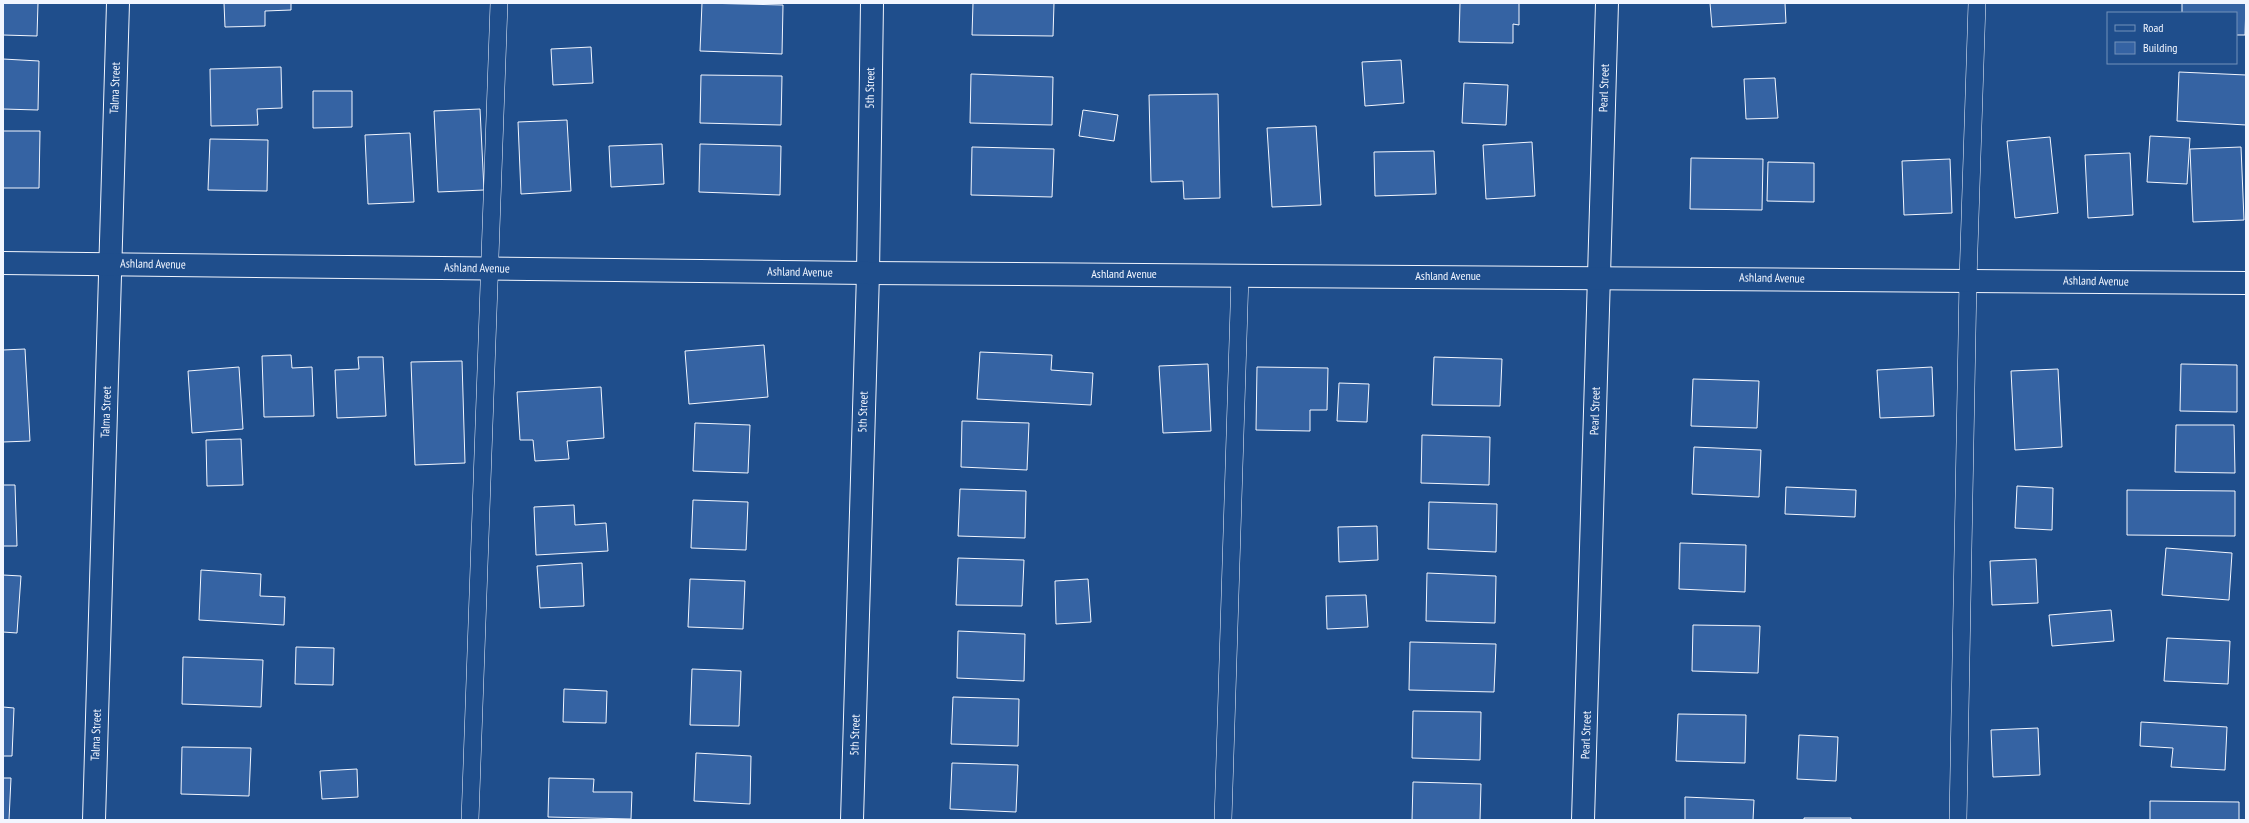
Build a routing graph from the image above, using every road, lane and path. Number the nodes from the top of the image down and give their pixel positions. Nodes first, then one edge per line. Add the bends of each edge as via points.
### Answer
1 (118, 3) edge
2 (499, 3) edge
3 (872, 3) edge
4 (1607, 3) edge
5 (1977, 3) edge
6 (3, 263) edge
7 (110, 264) junction
8 (490, 268) junction
9 (868, 273) junction
10 (1240, 275) junction
11 (1599, 277) junction
12 (1968, 280) junction
13 (2246, 283) edge
14 (94, 820) edge
15 (470, 820) edge
16 (852, 820) edge
17 (1223, 820) edge
18 (1583, 820) edge
19 (1958, 820) edge

1 - 7 street, Talma Street
2 - 8 lane
3 - 9 street, 5th Street
4 - 11 street, Pearl Street
5 - 12 lane
6 - 7 street, Ashland Avenue
7 - 8 street, Ashland Avenue
7 - 14 street, Talma Street
8 - 9 street, Ashland Avenue
8 - 15 lane
9 - 10 street, Ashland Avenue
9 - 16 street, 5th Street
10 - 11 street, Ashland Avenue
10 - 17 lane
11 - 12 street, Ashland Avenue
11 - 18 street, Pearl Street
12 - 13 street, Ashland Avenue
12 - 19 lane

